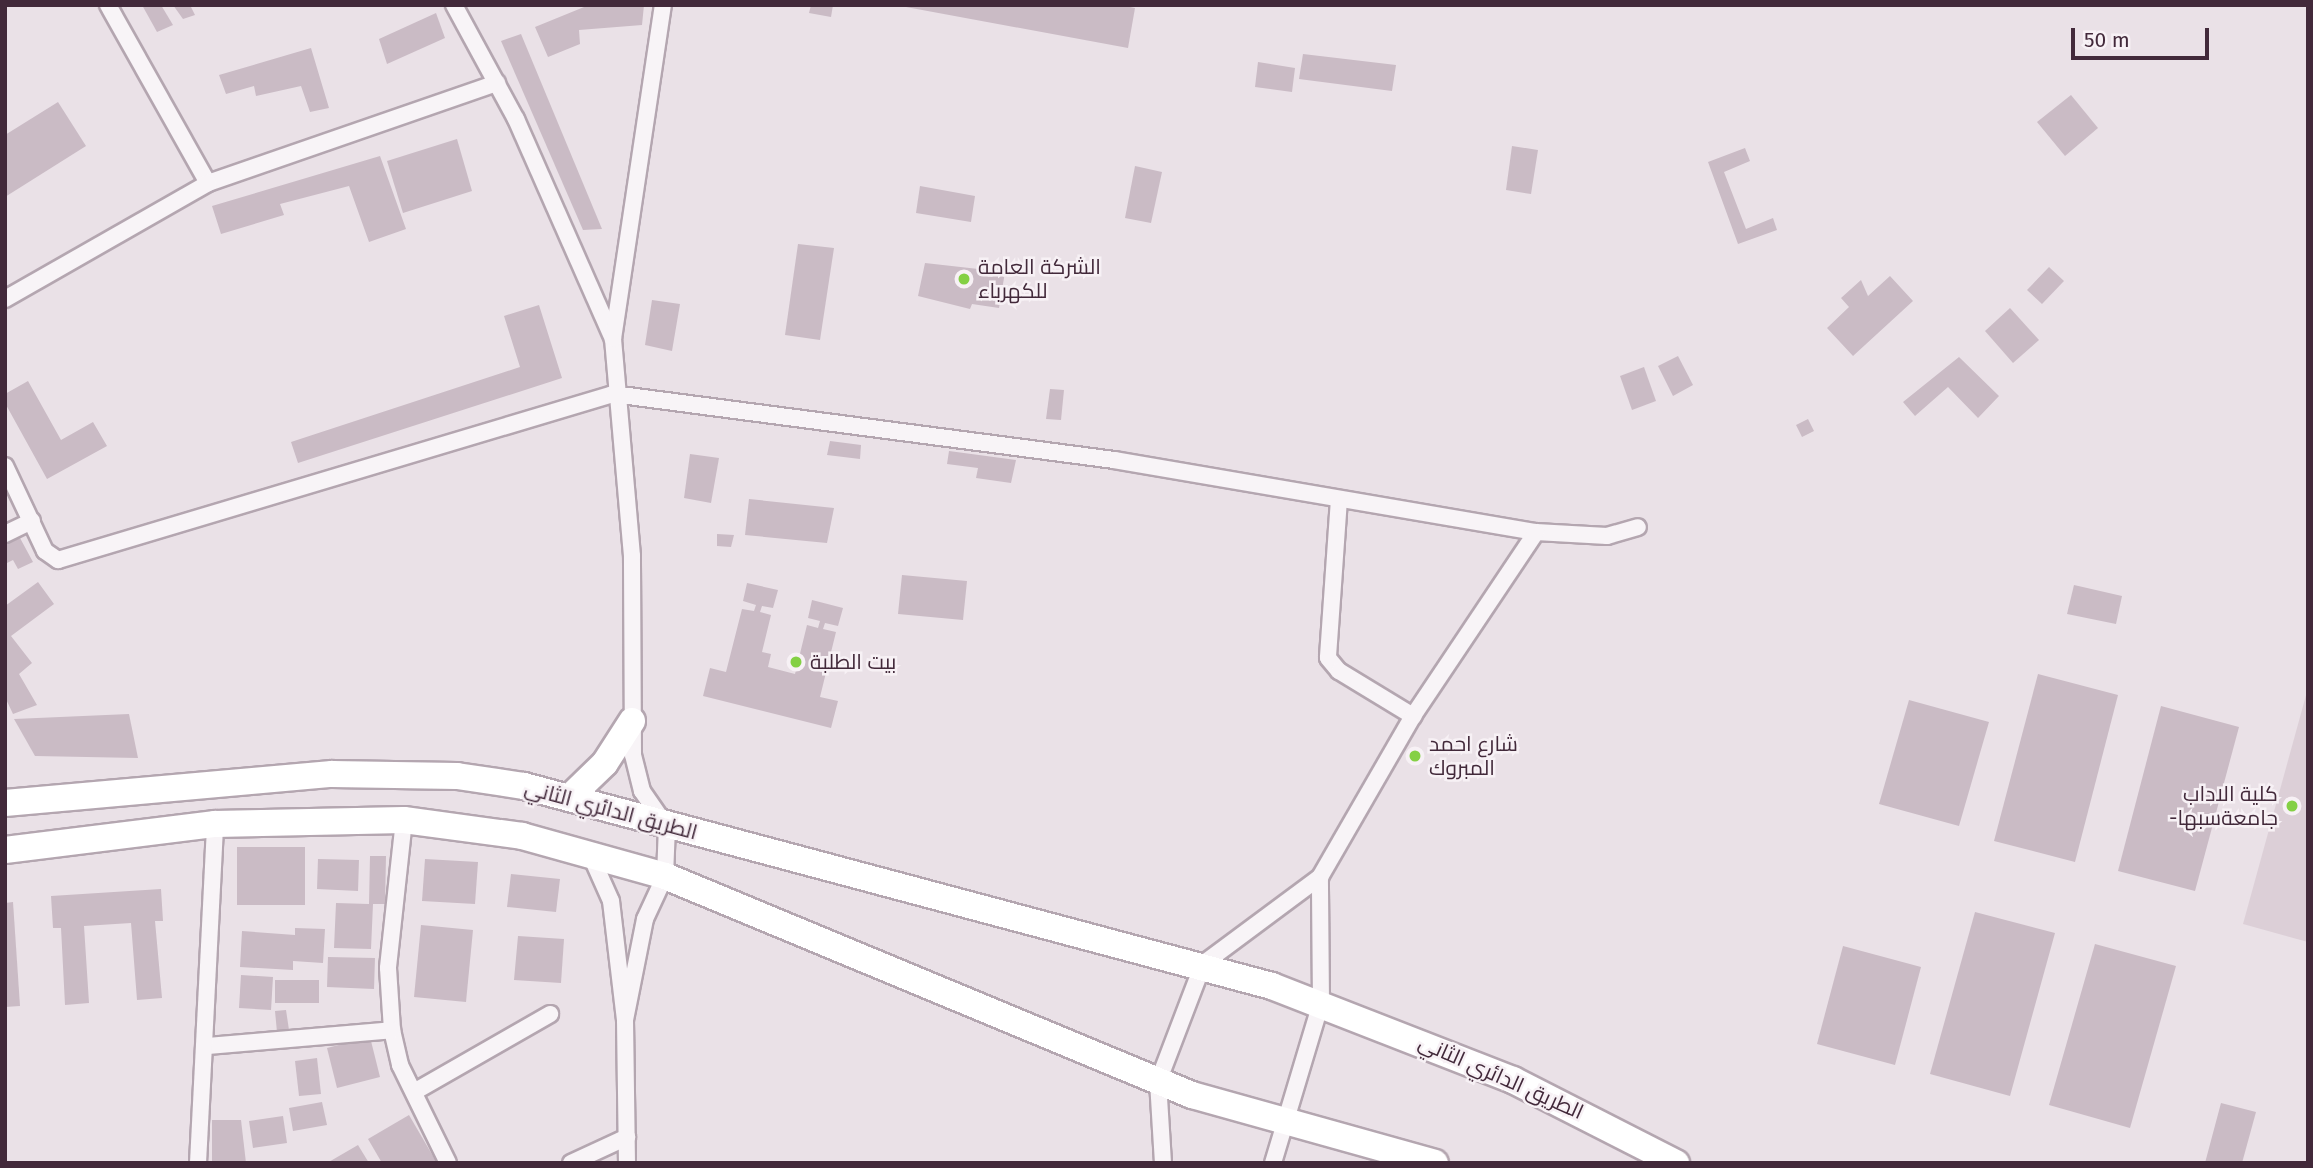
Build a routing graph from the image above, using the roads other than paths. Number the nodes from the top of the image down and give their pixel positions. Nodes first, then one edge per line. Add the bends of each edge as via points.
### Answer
1 (108, 5) edge
2 (454, 5) edge
3 (663, 5) edge
4 (497, 83) junction
5 (208, 183) junction
6 (5, 299) edge
7 (614, 339) junction
8 (613, 394) junction
9 (5, 466) edge
10 (1339, 499) junction
11 (33, 521) junction
12 (1638, 527) dead end
13 (1535, 532) junction
14 (5, 534) edge
15 (1413, 716) junction
16 (632, 721) junction
17 (571, 796) junction
18 (5, 803) edge
19 (404, 820) junction
20 (215, 824) junction
21 (667, 827) junction
22 (5, 850) edge
23 (591, 856) junction
24 (665, 876) junction
25 (1320, 877) junction
26 (1203, 964) junction
27 (1321, 1003) junction
28 (550, 1014) dead end
29 (625, 1020) junction
30 (392, 1030) junction
31 (207, 1046) junction
32 (1158, 1082) junction
33 (414, 1092) junction
34 (1282, 1124) junction
35 (627, 1137) junction
36 (1402, 1159) edge
37 (198, 1163) edge
38 (448, 1163) edge
39 (571, 1163) edge
40 (627, 1163) edge
41 (1163, 1163) edge
42 (1273, 1163) edge
43 (1435, 1163) edge
44 (1676, 1163) edge

1 - 5 street
2 - 4 street
3 - 7 street
4 - 5 street
4 - 7 street
5 - 6 street
7 - 8 street
8 - 10 street via 1114,460
8 - 11 street via 58,559 45,551
8 - 16 street via 632,556
9 - 11 street
10 - 13 street
10 - 15 street via 1328,658 1339,671
11 - 14 street
12 - 13 street via 1607,536
13 - 15 street
15 - 25 street
16 - 17 main road via 605,763
16 - 21 street via 642,791
17 - 18 main road, الطريق الدائري الثاني via 457,776 332,774
17 - 21 main road, الطريق الدائري الثاني
19 - 20 main road
19 - 23 main road via 498,832
19 - 30 street via 388,968
20 - 22 main road
20 - 31 street
21 - 24 street
21 - 26 main road, الطريق الدائري الثاني
23 - 24 main road
23 - 29 street via 611,901
24 - 29 street via 645,919
24 - 32 main road
25 - 26 street
25 - 27 street
26 - 27 main road, الطريق الدائري الثاني
26 - 32 street
27 - 34 street
27 - 44 main road, الطريق الدائري الثاني via 1538,1092
28 - 33 street
29 - 35 street
30 - 31 street
30 - 33 street
31 - 37 street
32 - 34 main road
32 - 41 street
33 - 38 street
34 - 36 main road
34 - 42 street
35 - 39 street
35 - 40 street
36 - 43 main road

